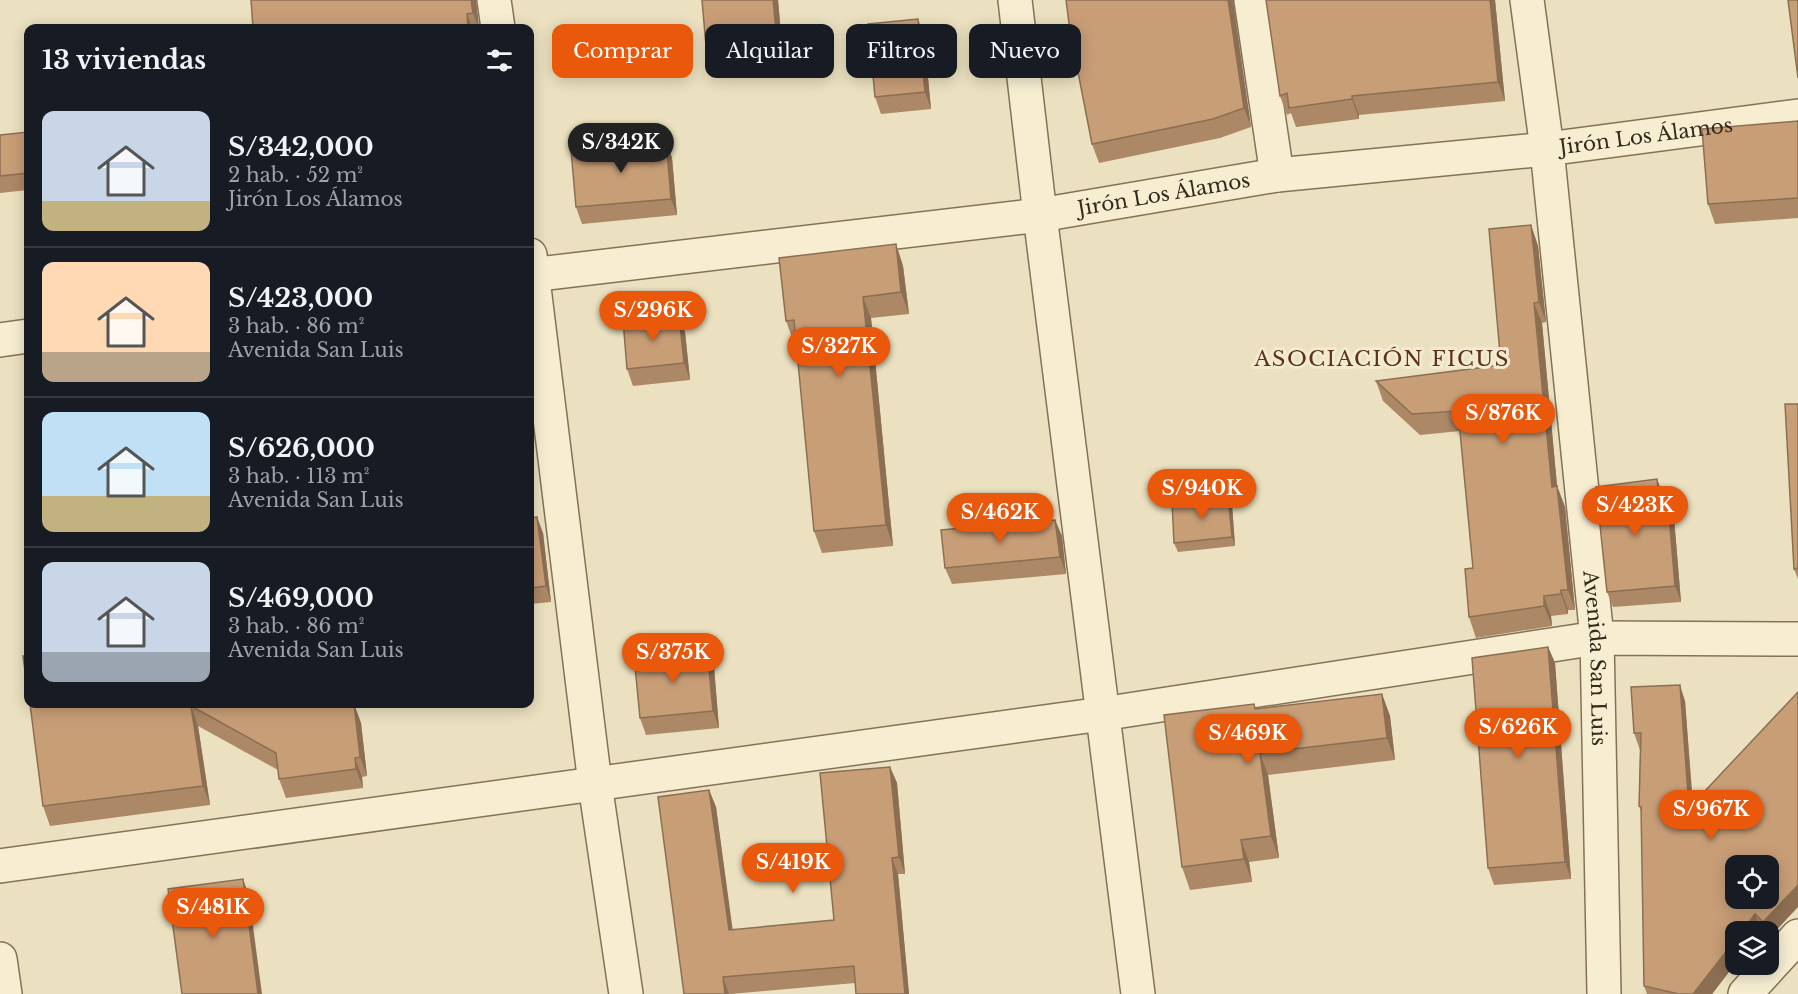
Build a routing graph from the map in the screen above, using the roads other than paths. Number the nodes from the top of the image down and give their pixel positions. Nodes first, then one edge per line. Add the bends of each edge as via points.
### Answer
1 (494, 0) edge
2 (1015, 0) edge
3 (1251, 0) edge
4 (1527, 0) edge
5 (497, 24) edge
6 (1798, 116) edge
7 (1547, 149) junction
8 (1276, 175) junction
9 (1040, 215) junction
10 (534, 268) edge
11 (534, 300) edge
12 (24, 337) edge
13 (0, 340) edge
14 (1597, 638) junction
15 (1798, 639) edge
16 (1102, 714) junction
17 (595, 784) junction
18 (0, 866) edge
19 (1798, 936) edge
20 (0, 959) edge
21 (4, 994) edge
22 (626, 994) edge
23 (1138, 994) edge
24 (1604, 994) edge
25 (1745, 994) edge

1 - 5 street
2 - 9 street
3 - 8 street
4 - 7 street, Avenida San Luis
6 - 7 street, Jirón Los Álamos
7 - 8 street, Jirón Los Álamos
7 - 14 street, Avenida San Luis
8 - 9 street, Jirón Los Álamos
9 - 10 street, Jirón Los Álamos
9 - 16 street
11 - 17 street
12 - 13 street
14 - 15 street
14 - 16 street
14 - 24 street, Avenida San Luis
16 - 17 street
16 - 23 street
17 - 18 street
17 - 22 street
19 - 25 street
20 - 21 street

